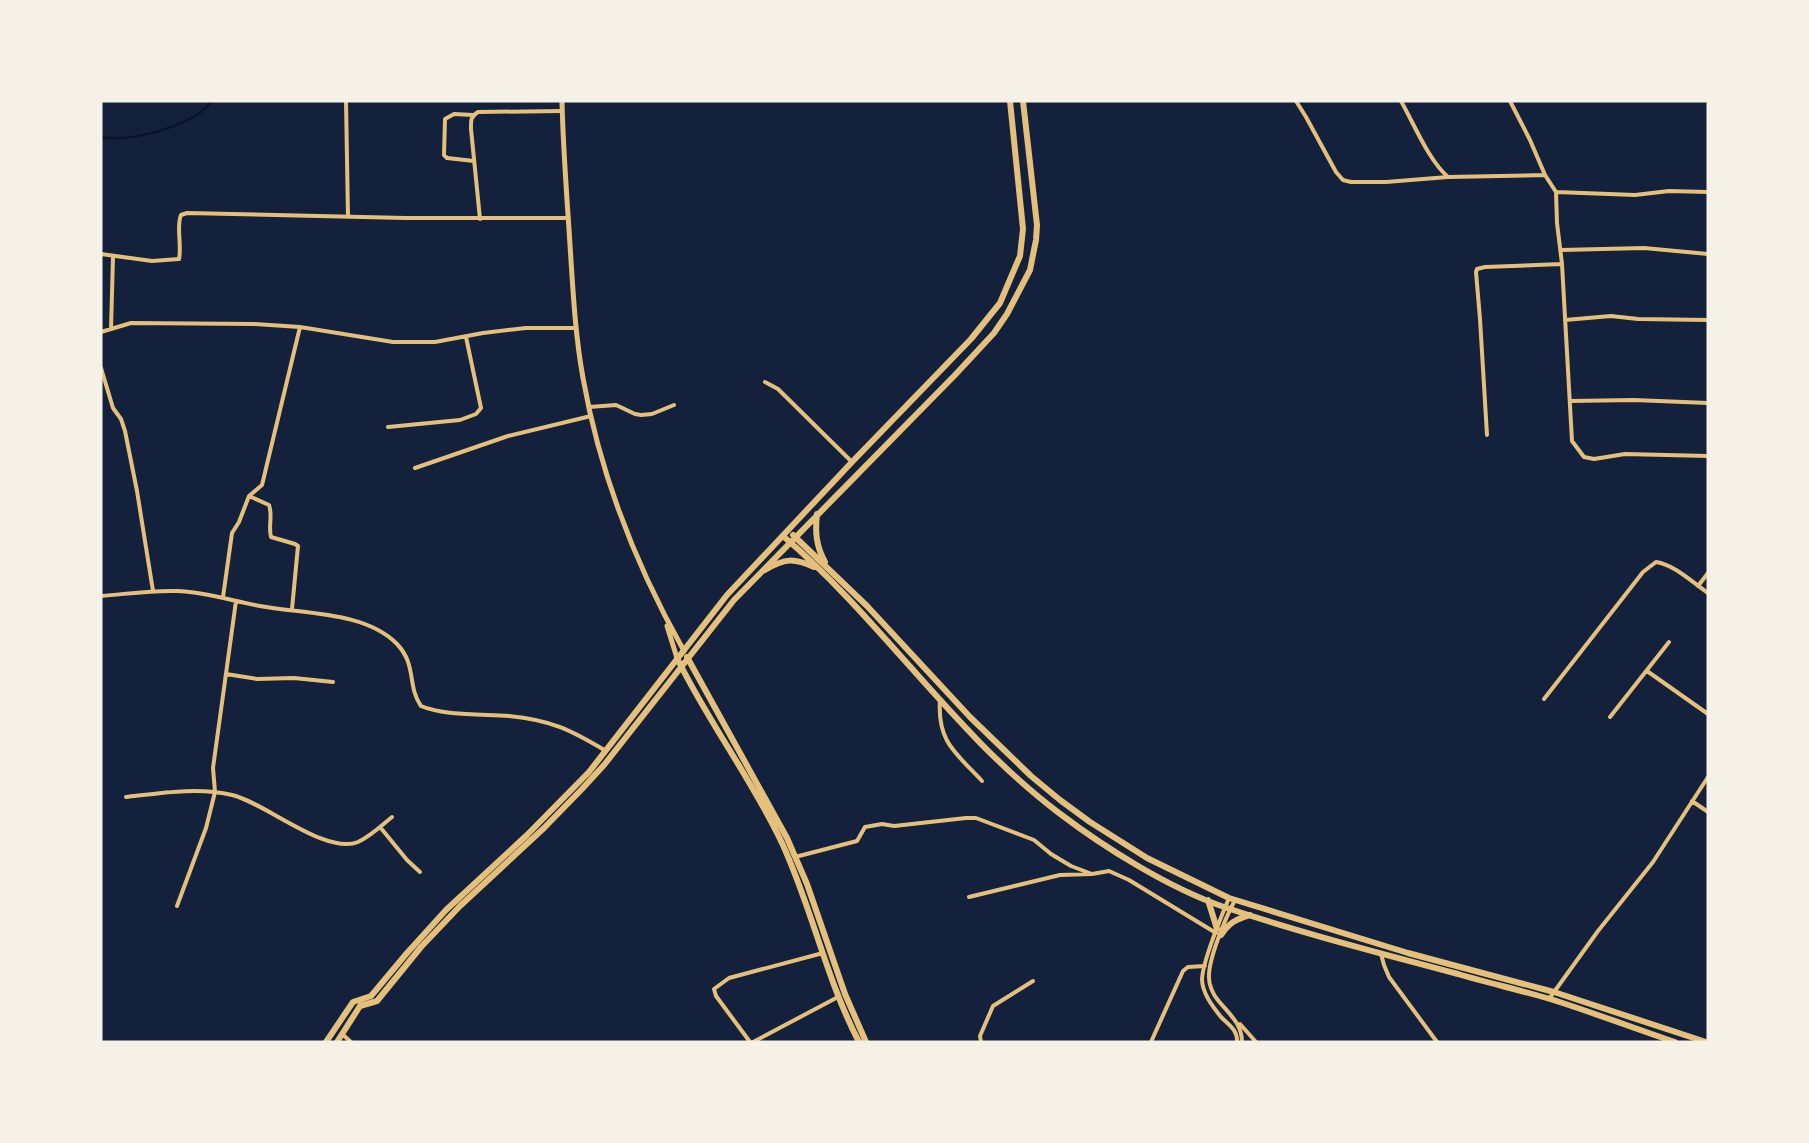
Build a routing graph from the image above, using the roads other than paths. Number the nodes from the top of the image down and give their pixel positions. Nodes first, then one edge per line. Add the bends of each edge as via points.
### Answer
1 (346, 101) edge
2 (562, 101) edge
3 (1010, 101) edge
4 (1023, 101) edge
5 (1296, 101) edge
6 (1401, 101) edge
7 (1510, 101) edge
8 (562, 111) junction
9 (473, 115) junction
10 (474, 161) junction
11 (1545, 175) junction
12 (1448, 177) junction
13 (1556, 192) junction
14 (1708, 192) edge
15 (348, 217) junction
16 (568, 218) junction
17 (480, 219) junction
18 (1561, 250) junction
19 (101, 254) edge
20 (1708, 254) edge
21 (113, 257) junction
22 (1562, 264) junction
23 (1565, 320) junction
24 (1708, 320) edge
25 (300, 327) junction
26 (576, 328) junction
27 (111, 329) junction
28 (101, 332) edge
29 (466, 337) junction
30 (101, 368) edge
31 (765, 382) dead end
32 (1570, 401) junction
33 (1708, 403) edge
34 (674, 405) dead end
35 (590, 407) junction
36 (591, 416) junction
37 (388, 427) dead end
38 (1487, 436) dead end
39 (1708, 456) edge
40 (852, 462) junction
41 (414, 468) dead end
42 (249, 496) junction
43 (817, 514) junction
44 (788, 529) junction
45 (783, 536) junction
46 (792, 539) junction
47 (826, 566) junction
48 (820, 570) junction
49 (1708, 573) edge
50 (760, 574) junction
51 (1698, 586) junction
52 (153, 591) junction
53 (1708, 593) edge
54 (101, 596) edge
55 (223, 597) junction
56 (236, 601) junction
57 (292, 610) junction
58 (664, 616) junction
59 (1669, 642) dead end
60 (684, 650) junction
61 (677, 658) junction
62 (688, 659) junction
63 (682, 667) junction
64 (1647, 671) junction
65 (226, 674) junction
66 (333, 682) dead end
67 (1544, 699) dead end
68 (940, 700) junction
69 (1708, 714) edge
70 (1610, 717) dead end
71 (606, 751) junction
72 (1708, 777) edge
73 (982, 781) dead end
74 (215, 792) junction
75 (126, 797) dead end
76 (1692, 801) junction
77 (1708, 812) edge
78 (392, 817) dead end
79 (380, 827) junction
80 (796, 857) junction
81 (420, 872) dead end
82 (1092, 874) junction
83 (969, 897) dead end
84 (1232, 899) junction
85 (1208, 900) junction
86 (177, 906) dead end
87 (1228, 908) junction
88 (1251, 915) junction
89 (1218, 932) junction
90 (823, 953) junction
91 (1381, 954) junction
92 (1205, 966) junction
93 (1033, 981) dead end
94 (1554, 992) junction
95 (838, 997) junction
96 (374, 998) junction
97 (1549, 999) junction
98 (1236, 1021) junction
99 (342, 1034) junction
100 (326, 1042) edge
101 (337, 1042) edge
102 (351, 1042) edge
103 (752, 1042) edge
104 (859, 1042) edge
105 (866, 1042) edge
106 (981, 1042) edge
107 (1151, 1042) edge
108 (1237, 1042) edge
109 (1242, 1042) edge
110 (1256, 1042) edge
111 (1437, 1042) edge
112 (1675, 1042) edge
113 (1706, 1042) edge

1 - 15 street
2 - 8 street
3 - 40 main road via 1023,229 1020,256 1000,303 971,339
4 - 43 main road via 1037,225 1030,270 994,333
5 - 12 street via 1342,180 1386,182
6 - 12 street via 1434,161
7 - 11 street
8 - 9 street via 478,112
8 - 16 street
9 - 10 street via 470,121
9 - 10 street via 454,114 444,119 443,150 447,158
10 - 17 street
11 - 12 street
11 - 13 street
13 - 14 street via 1635,196 1669,191
13 - 18 street
15 - 17 street
15 - 21 street via 181,215 179,258 152,261
16 - 17 street
16 - 26 street
18 - 20 street via 1644,248
18 - 22 street
19 - 21 street
21 - 27 street
22 - 23 street
22 - 38 street via 1477,269
23 - 24 street via 1611,316
23 - 32 street
25 - 27 street via 131,323
25 - 29 street via 393,342 435,342
25 - 42 street via 262,485
26 - 29 street via 526,328
26 - 35 street
27 - 28 street
29 - 37 street via 481,408 476,414 460,420
30 - 52 street via 113,408 125,431
31 - 40 street via 778,389
32 - 33 street
32 - 39 street via 1572,441 1584,457 1594,459 1625,454
34 - 35 street via 641,415 616,405
35 - 36 street
36 - 41 street via 508,436
36 - 58 street via 620,518
40 - 44 main road
42 - 55 street via 232,534
42 - 57 street via 269,505 271,537 298,546
43 - 46 main road
43 - 47 main road via 816,536
44 - 45 main road
44 - 46 main road
45 - 46 main road
45 - 60 main road via 727,595
46 - 47 main road
46 - 48 main road
46 - 50 main road
47 - 84 main road via 970,717 1060,800 1147,858
48 - 50 main road via 800,560 790,560
48 - 68 main road
49 - 51 street
50 - 62 main road via 734,600
51 - 53 street
51 - 67 street via 1664,563 1656,562 1643,572
52 - 54 street
52 - 55 street via 200,592
55 - 56 street
56 - 57 street
56 - 65 street
57 - 71 street via 376,628 396,643 408,658 416,699 421,706 439,711 548,722 566,728
58 - 60 street
58 - 61 street
59 - 64 street
60 - 61 main road
60 - 62 main road
61 - 63 main road
61 - 71 main road
62 - 63 main road
62 - 80 main road
63 - 90 main road via 781,842
63 - 96 main road via 604,765 544,828 460,906
64 - 69 street
64 - 70 street
65 - 66 street via 257,679
65 - 74 street via 213,768
68 - 73 street via 940,724 946,740
68 - 85 main road via 1026,786 1058,812 1147,870
71 - 96 main road via 527,836 446,910 407,953
72 - 76 street
74 - 75 street
74 - 79 street via 251,802 310,834 342,844 357,842
74 - 86 street via 206,828
76 - 77 street
76 - 94 street via 1652,862
78 - 79 street
79 - 81 street
80 - 82 street via 857,841 865,826 976,818 1034,840 1071,866
80 - 105 main road via 845,994
82 - 83 street via 1060,875
82 - 89 street via 1109,871 1129,880
84 - 87 street
84 - 94 main road via 1408,953
85 - 87 main road
85 - 89 main road
87 - 88 main road
87 - 89 street
88 - 89 main road via 1233,921
88 - 91 main road
89 - 92 street
89 - 98 street via 1208,978 1215,997
90 - 95 main road
90 - 103 street via 729,978 714,989
91 - 97 main road
91 - 111 street via 1389,976
92 - 107 street via 1188,967 1183,971
92 - 108 street via 1202,980 1206,994 1234,1030
93 - 106 street via 993,1006 980,1036
94 - 97 street
94 - 113 main road
95 - 103 street
95 - 104 main road
96 - 99 main road via 360,1006
96 - 100 main road via 353,1002
97 - 112 main road
98 - 109 street
98 - 110 street
99 - 101 main road
99 - 102 street

